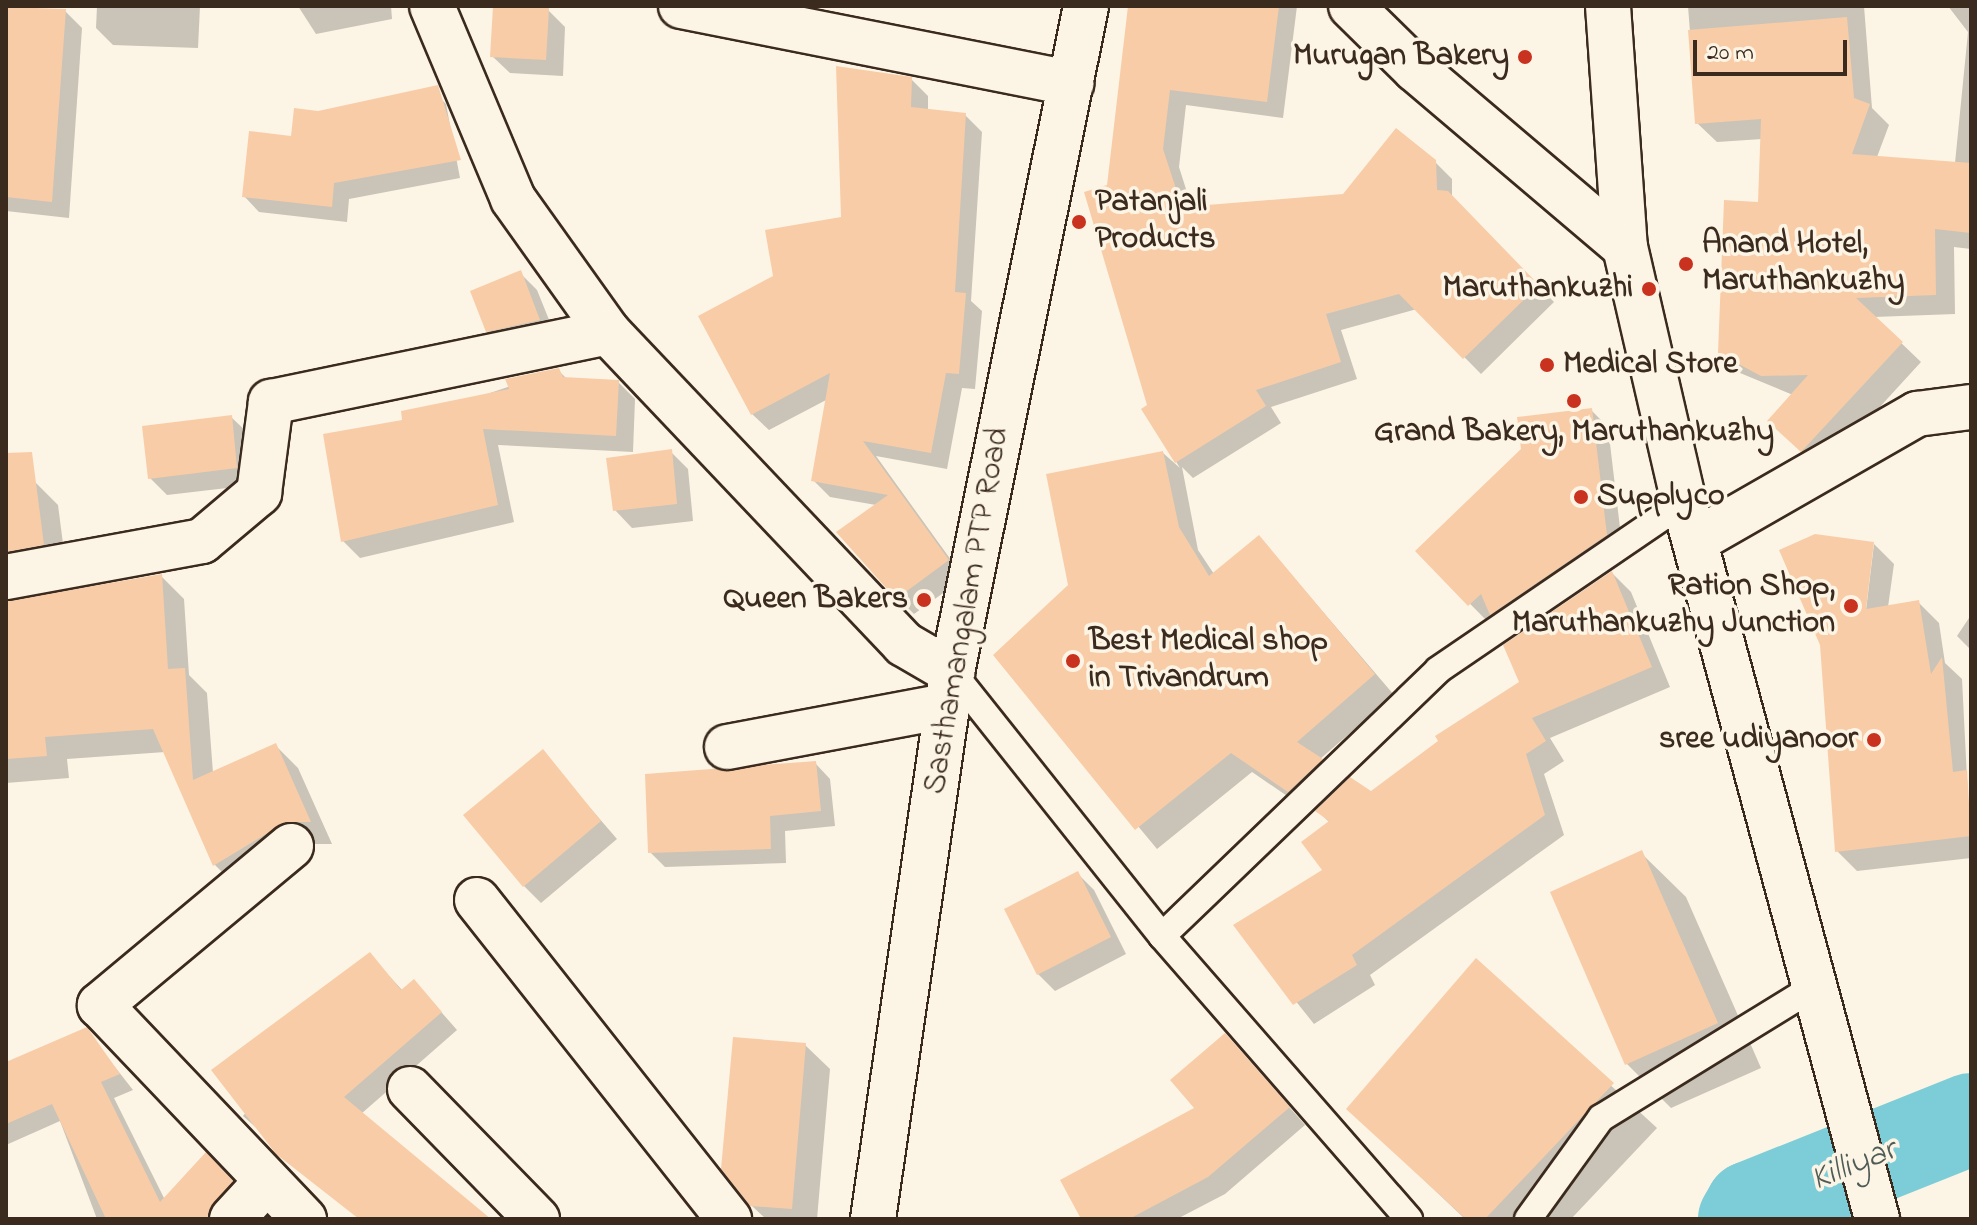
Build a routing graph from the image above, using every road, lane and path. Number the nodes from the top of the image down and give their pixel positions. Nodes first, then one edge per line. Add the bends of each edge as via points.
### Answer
1 (432, 6) edge
2 (681, 6) edge
3 (1086, 6) edge
4 (1351, 6) edge
5 (1608, 6) edge
6 (1071, 83) junction
7 (1625, 247) junction
8 (608, 332) junction
9 (1971, 407) edge
10 (1690, 521) junction
11 (6, 577) edge
12 (949, 689) junction
13 (727, 747) dead end
14 (291, 846) dead end
15 (477, 900) dead end
16 (1162, 936) junction
17 (1821, 999) junction
18 (410, 1089) dead end
19 (266, 1182) junction
20 (232, 1219) edge
21 (304, 1219) edge
22 (537, 1219) edge
23 (729, 1219) edge
24 (873, 1219) edge
25 (1409, 1219) edge
26 (1528, 1219) edge
27 (1877, 1219) edge

1 - 8 street via 513,199
2 - 6 street
3 - 6 street, Sasthamangalam PTP Road
4 - 7 street
5 - 7 street
6 - 12 street, Sasthamangalam PTP Road
7 - 10 street
8 - 11 street via 271,402 259,493 202,541
8 - 12 street
9 - 10 street via 1917,414
10 - 16 lane via 1438,670
10 - 17 street
12 - 13 street
12 - 16 lane
12 - 24 street, Sasthamangalam PTP Road
14 - 19 street via 100,1005
15 - 23 street
16 - 25 lane
17 - 26 lane via 1601,1118
17 - 27 street
18 - 22 street
19 - 20 street
19 - 21 street

